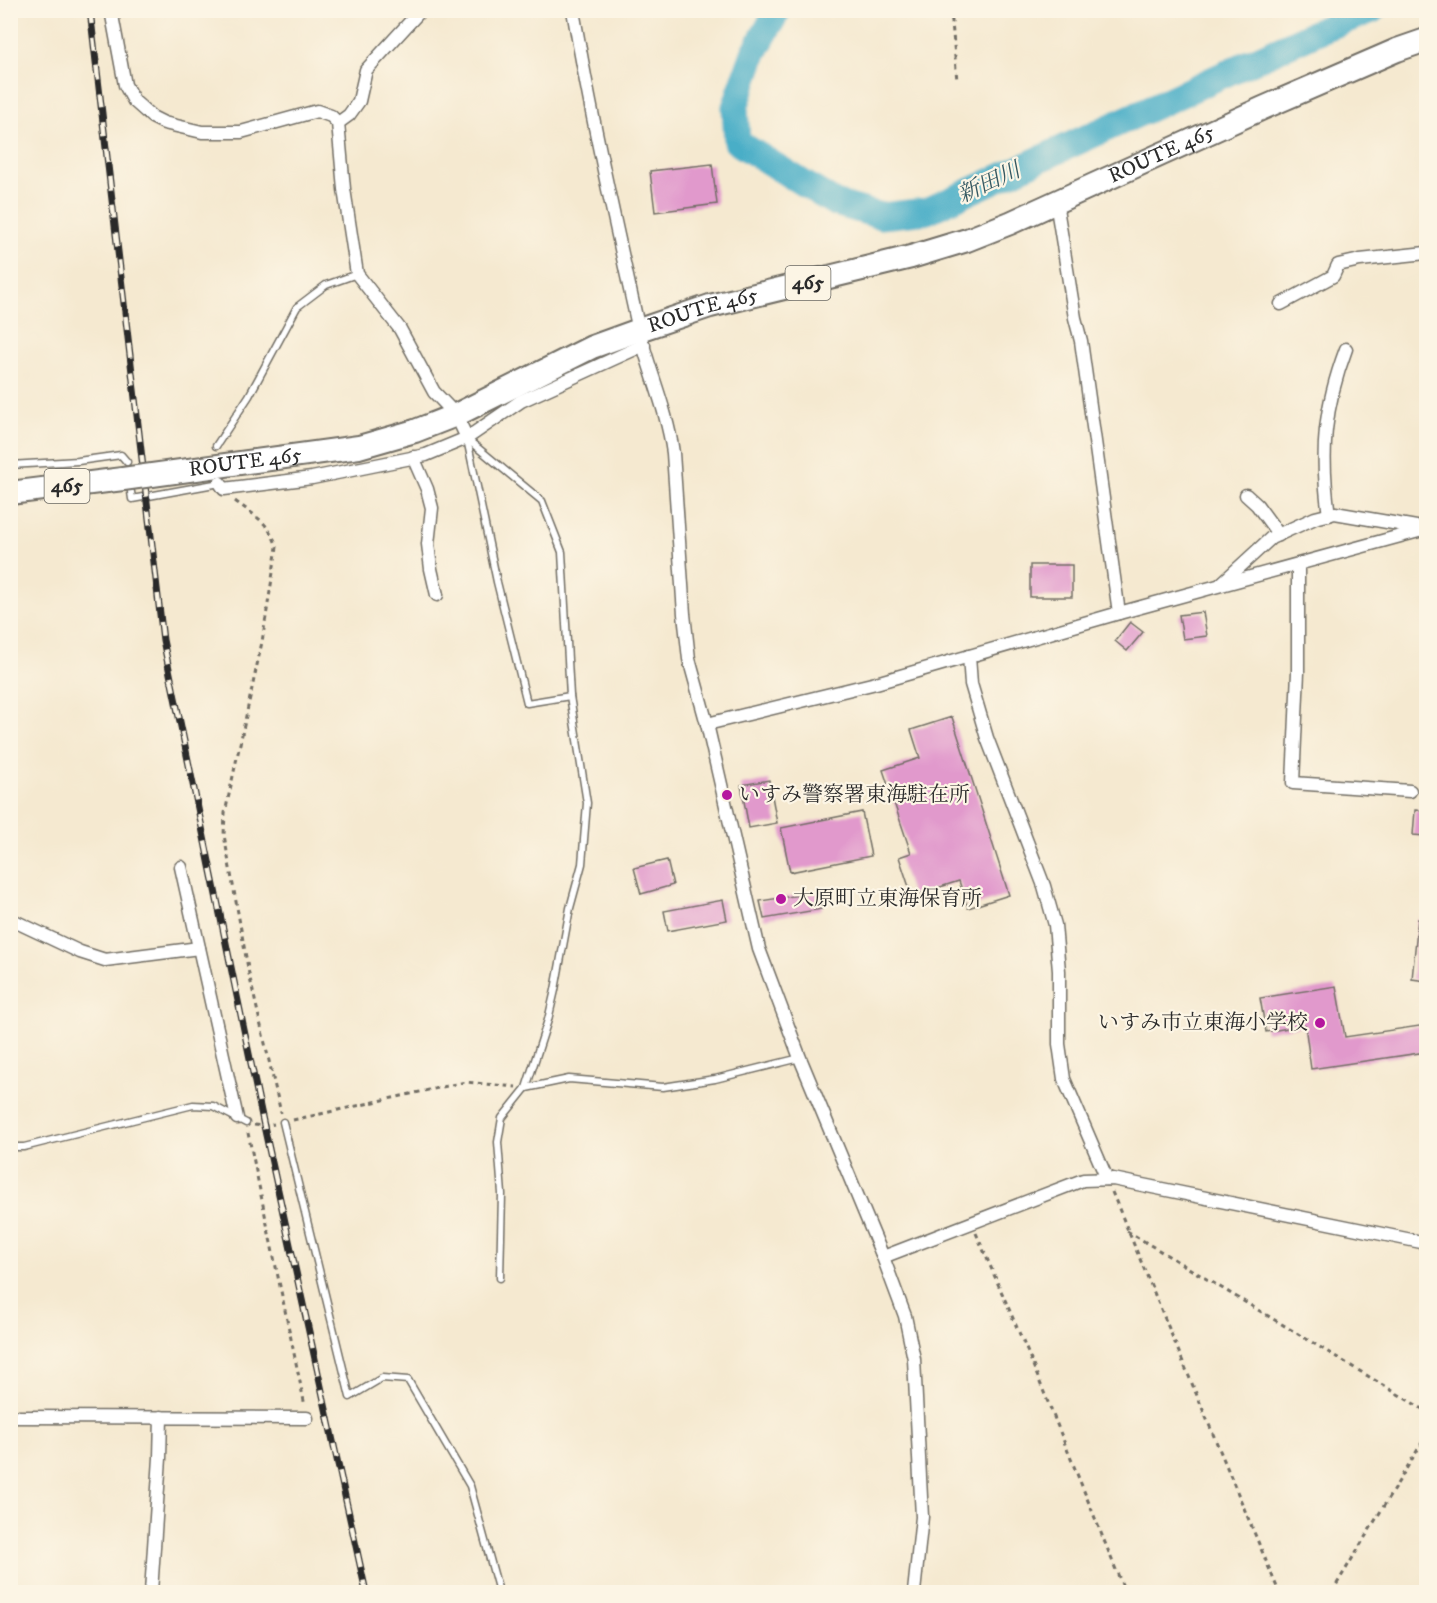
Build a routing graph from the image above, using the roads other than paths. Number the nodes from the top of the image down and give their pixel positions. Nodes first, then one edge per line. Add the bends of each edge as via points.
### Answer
1 (111, 10) edge
2 (421, 10) edge
3 (573, 10) edge
4 (1426, 39) edge
5 (338, 123) junction
6 (1056, 202) junction
7 (1426, 253) edge
8 (357, 274) junction
9 (1281, 304) dead end
10 (642, 338) junction
11 (1346, 349) dead end
12 (456, 416) junction
13 (467, 438) junction
14 (216, 446) dead end
15 (413, 457) junction
16 (10, 465) edge
17 (127, 478) junction
18 (222, 486) joint
19 (10, 493) edge
20 (1246, 495) dead end
21 (1329, 515) junction
22 (1426, 529) edge
23 (1279, 535) junction
24 (1298, 565) junction
25 (1219, 586) junction
26 (437, 595) dead end
27 (1119, 613) junction
28 (969, 656) junction
29 (570, 696) junction
30 (707, 724) junction
31 (1410, 790) dead end
32 (181, 867) dead end
33 (10, 919) edge
34 (199, 948) junction
35 (800, 1058) junction
36 (526, 1088) junction
37 (241, 1121) joint
38 (283, 1122) road end
39 (10, 1147) edge
40 (1107, 1179) junction
41 (1426, 1242) edge
42 (883, 1257) junction
43 (500, 1278) dead end
44 (10, 1417) edge
45 (161, 1417) junction
46 (307, 1418) road end
47 (151, 1593) edge
48 (499, 1593) edge
49 (914, 1593) edge

1 - 5 street via 125,85 134,101 164,123 202,132 241,132 317,111
2 - 5 street via 366,70 359,101
3 - 10 street
4 - 6 highway, ROUTE 465 / 465
5 - 8 street
6 - 10 highway, ROUTE 465 / 465 via 967,240 710,306
6 - 27 street via 1081,341
7 - 9 street via 1338,265 1333,276
8 - 12 street via 400,329 434,392
8 - 14 lane via 326,285 297,308 249,396
10 - 12 highway, ROUTE 465 / 465 via 592,347
10 - 13 street via 521,401
10 - 30 street via 669,427 689,659
11 - 21 street via 1327,413 1324,475
12 - 13 street
12 - 17 highway, ROUTE 465 / 465, bridge via 359,447
13 - 15 street
13 - 29 lane via 542,501 562,552
13 - 29 lane via 527,703
15 - 18 street via 312,478
15 - 26 street via 432,508 429,544
16 - 17 lane via 121,455
17 - 18 lane via 132,499
17 - 19 highway, 465
20 - 23 street
21 - 22 street
21 - 23 street
22 - 24 street
23 - 25 street
24 - 25 street
24 - 31 street via 1293,783
25 - 27 street
27 - 28 street
28 - 30 street
28 - 40 street via 971,684 987,738 1055,925 1064,1079
29 - 36 lane via 587,803 582,864 555,990
30 - 35 street via 759,949
32 - 34 street
33 - 34 street via 105,960
34 - 37 street
35 - 36 lane via 663,1087 569,1079
35 - 42 street
36 - 43 lane via 502,1118 498,1142 502,1194
37 - 39 lane via 213,1106 193,1105 24,1147
38 - 48 lane via 350,1397 382,1378 408,1380 470,1486
40 - 41 street
40 - 42 street via 1083,1180
42 - 49 street via 905,1316 914,1359 922,1517
44 - 45 street
45 - 46 street
45 - 47 street

